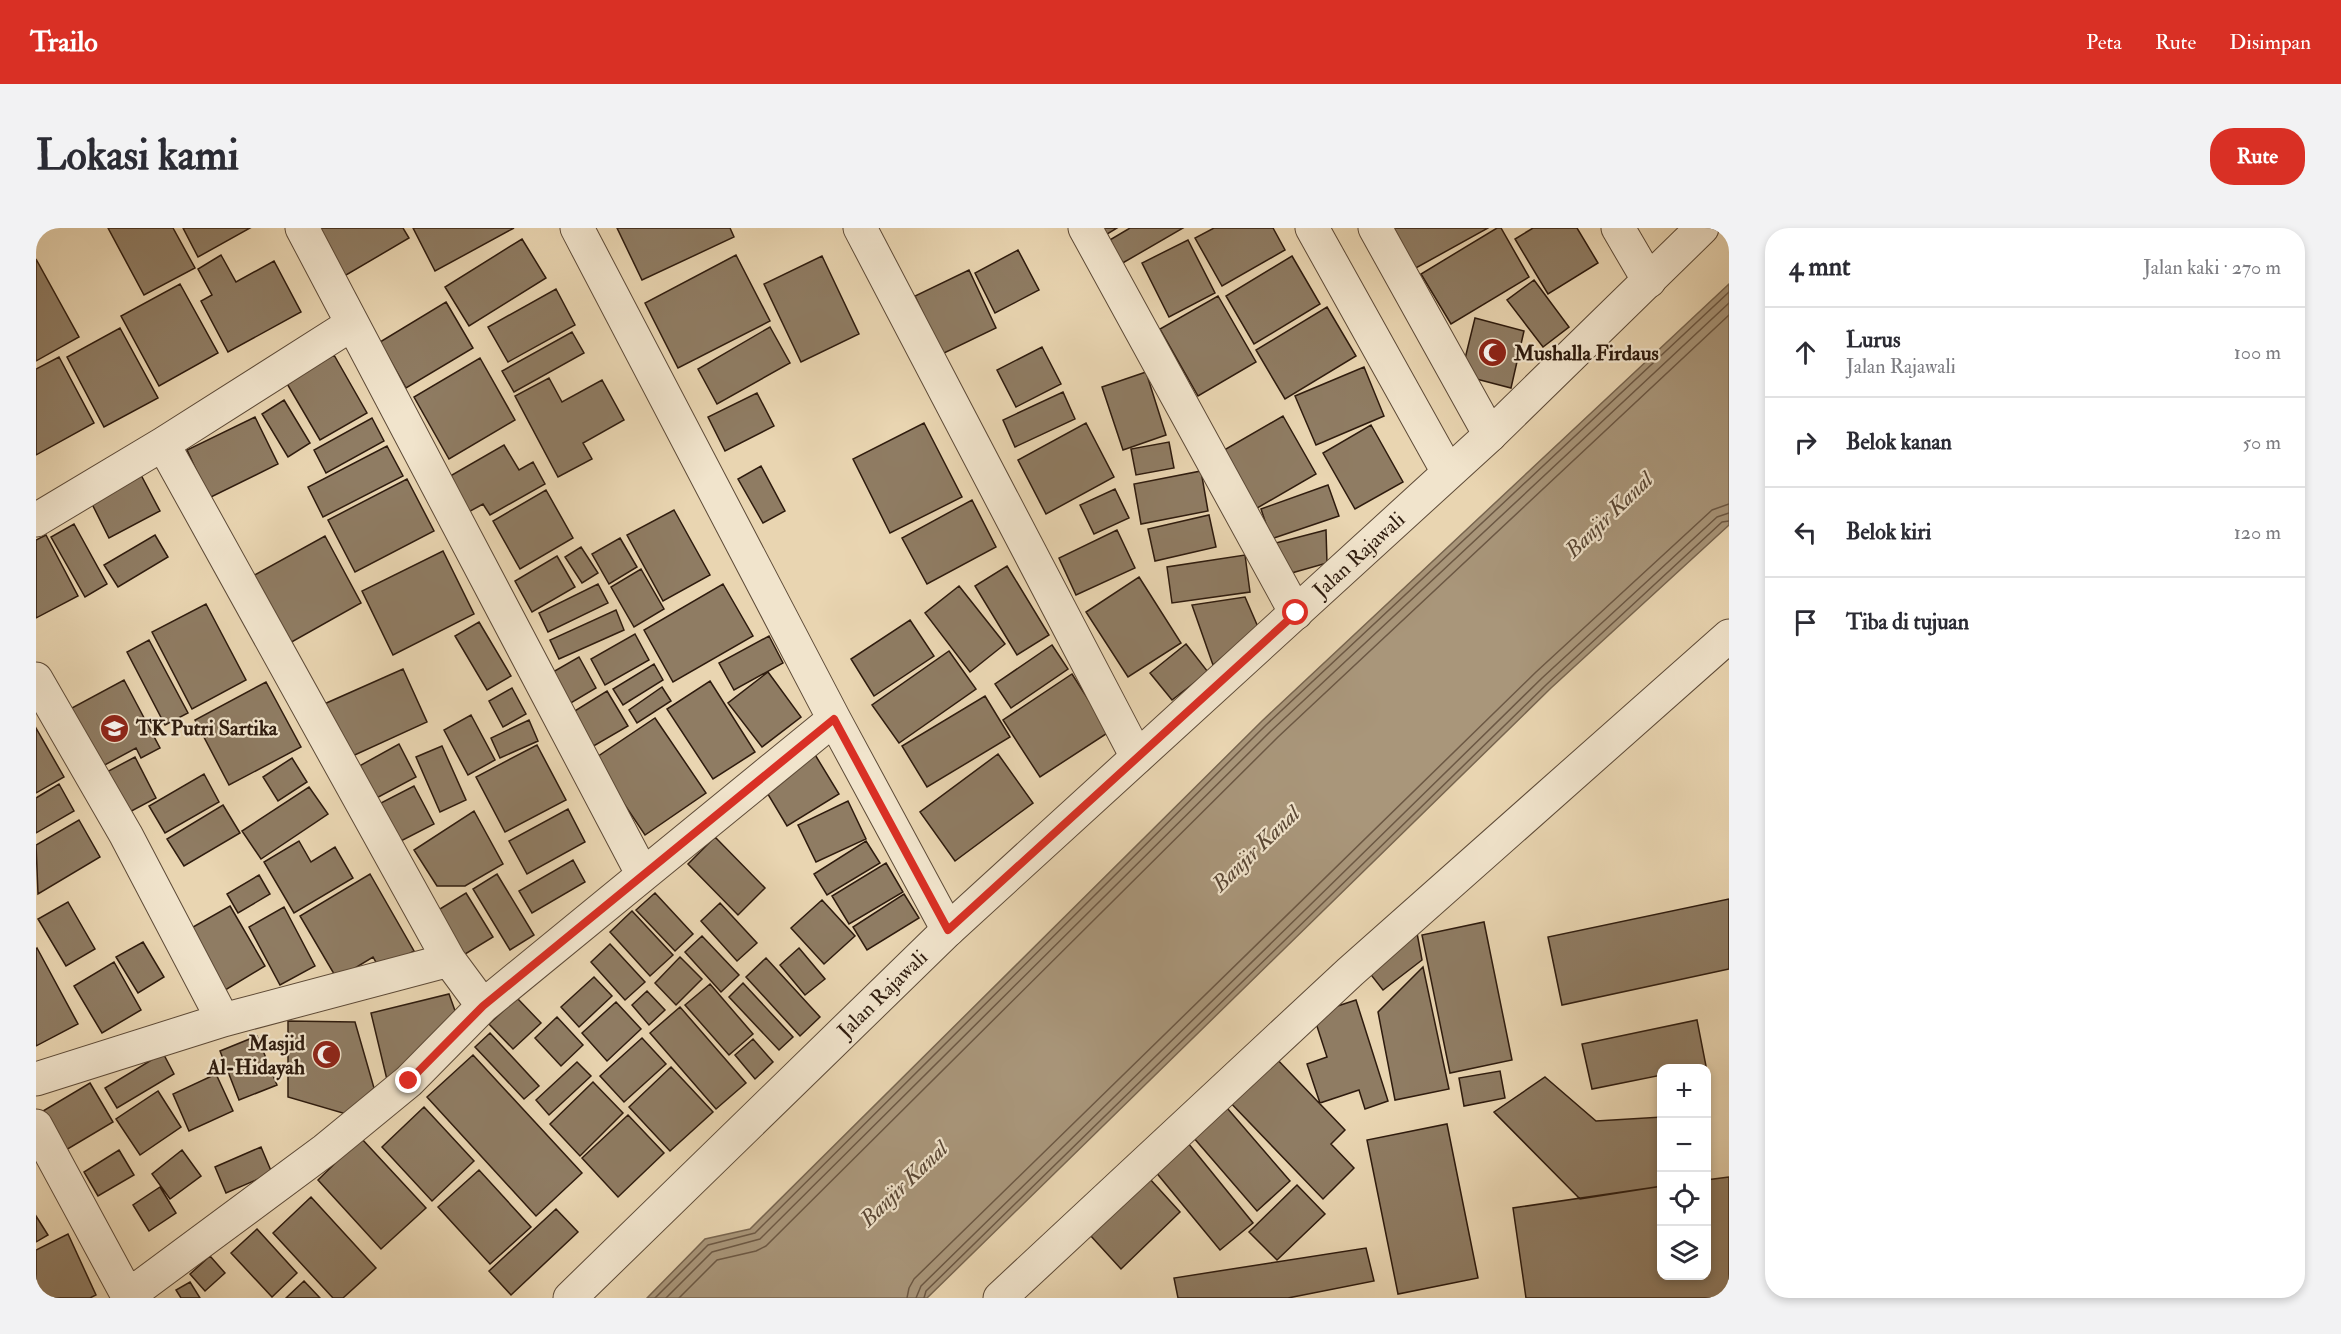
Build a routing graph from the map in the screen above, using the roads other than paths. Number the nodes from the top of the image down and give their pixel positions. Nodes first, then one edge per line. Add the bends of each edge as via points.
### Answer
1 (302, 228) edge
2 (577, 228) edge
3 (860, 228) edge
4 (1084, 228) edge
5 (1312, 228) edge
6 (1375, 228) edge
7 (1618, 228) edge
8 (1702, 228) edge
9 (1649, 281) junction
10 (352, 324) junction
11 (1490, 435) junction
12 (163, 444) junction
13 (1448, 472) junction
14 (36, 520) edge
15 (1296, 613) junction
16 (1729, 636) edge
17 (36, 679) edge
18 (834, 719) junction
19 (1137, 758) junction
20 (643, 875) junction
21 (948, 930) junction
22 (449, 960) junction
23 (483, 1006) junction
24 (223, 1020) junction
25 (36, 1079) edge
26 (36, 1126) edge
27 (126, 1297) edge
28 (570, 1298) edge
29 (1000, 1298) edge

1 - 10 street
2 - 18 street
3 - 19 street
4 - 15 street
5 - 13 street
6 - 11 street
7 - 9 street
8 - 9 street, Jalan Rajawali
9 - 11 street, Jalan Rajawali
10 - 12 street
10 - 20 street
11 - 13 street, Jalan Rajawali
12 - 14 street
12 - 22 street
13 - 15 street, Jalan Rajawali
15 - 19 street, Jalan Rajawali
16 - 29 street via 1350,972
17 - 24 street via 126,835
18 - 20 street
18 - 21 street
19 - 21 street, Jalan Rajawali
20 - 23 street
21 - 28 street, Jalan Rajawali
22 - 23 street
22 - 24 street
23 - 27 street via 409,1081 325,1150
24 - 25 street
26 - 27 street

